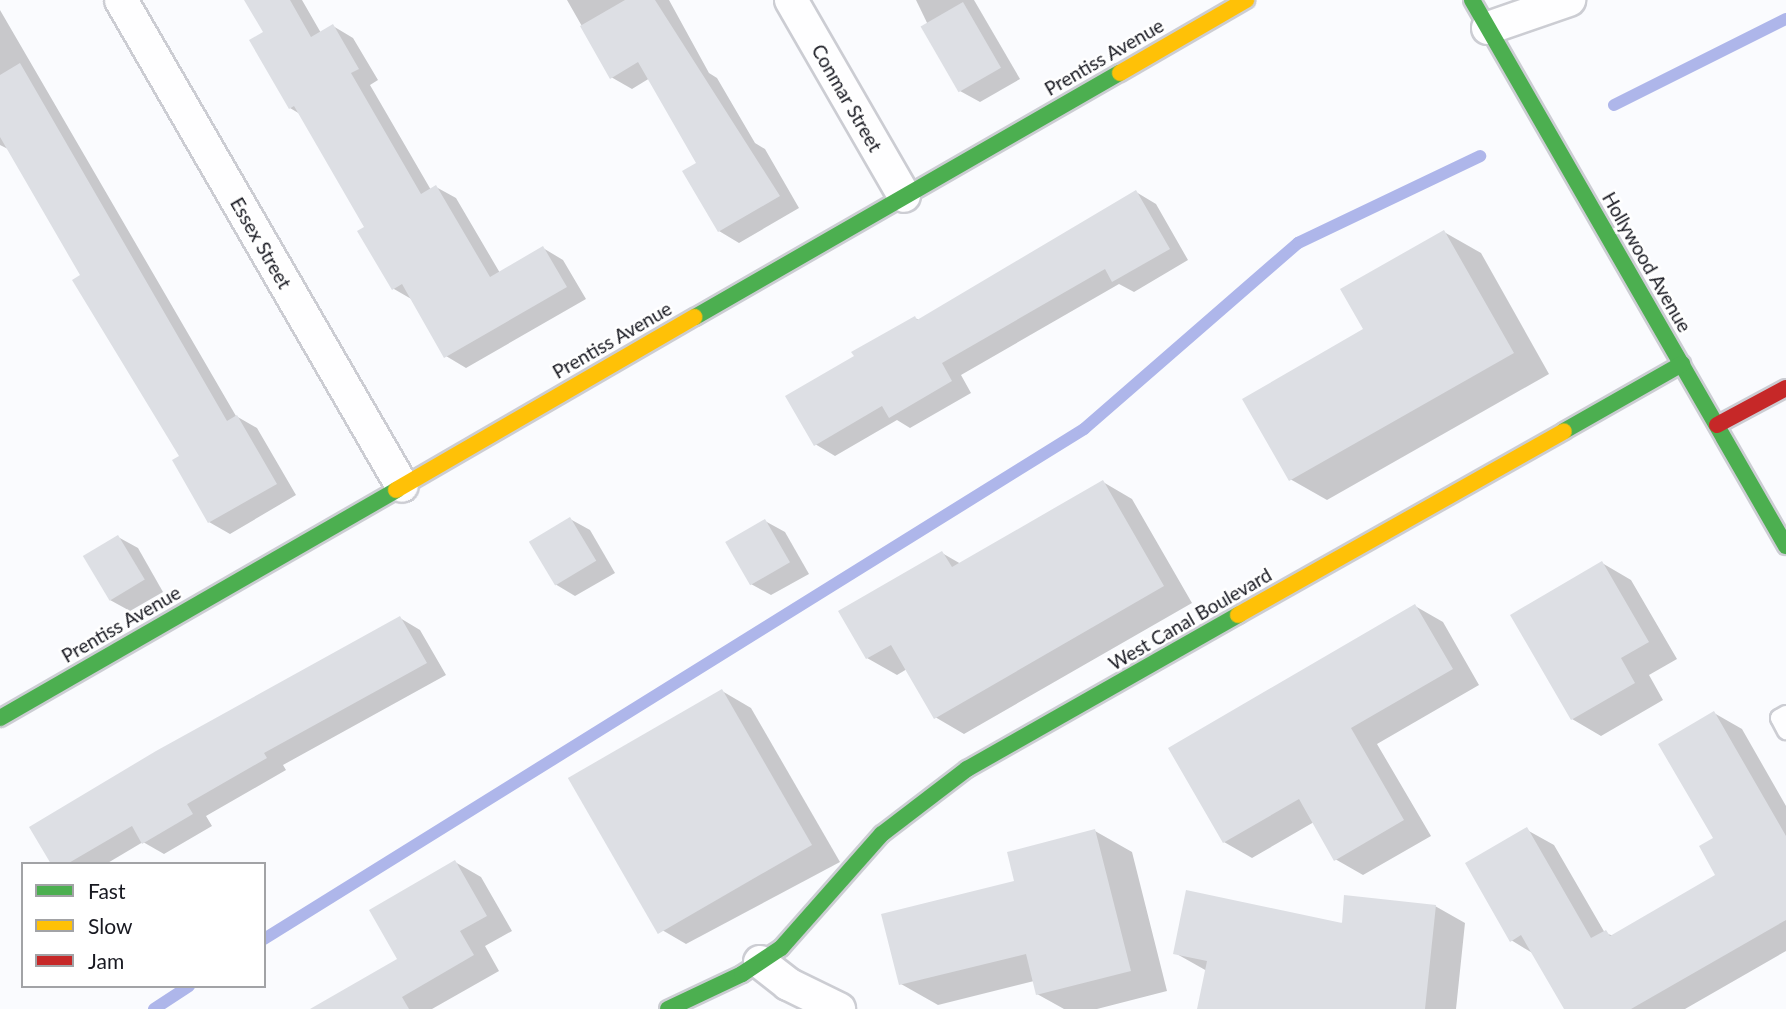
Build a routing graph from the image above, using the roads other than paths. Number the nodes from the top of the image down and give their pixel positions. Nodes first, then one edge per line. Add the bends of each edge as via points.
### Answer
1 (121, 0) edge
2 (791, 0) edge
3 (1246, 0) edge
4 (1472, 0) edge
5 (1569, 0) edge
6 (1488, 28) junction
7 (904, 196) junction
8 (1682, 364) junction
9 (1786, 388) edge
10 (1717, 425) junction
11 (402, 486) junction
12 (1786, 546) edge
13 (1786, 714) edge
14 (0, 718) edge
15 (1786, 731) edge
16 (760, 962) junction
17 (668, 1009) edge
18 (839, 1009) edge

1 - 11 street, Essex Street
2 - 7 street, Conmar Street
3 - 7 street, Prentiss Avenue
4 - 6 street, Hollywood Avenue
5 - 6 street
6 - 8 street, Hollywood Avenue
7 - 11 street, Prentiss Avenue
8 - 10 street, Hollywood Avenue
8 - 16 street, West Canal Boulevard via 967,769 882,834 813,915
9 - 10 street
10 - 12 street, Hollywood Avenue
11 - 14 street, Prentiss Avenue
13 - 15 lane via 1779,718
16 - 17 street, West Canal Boulevard
16 - 18 street via 788,984

